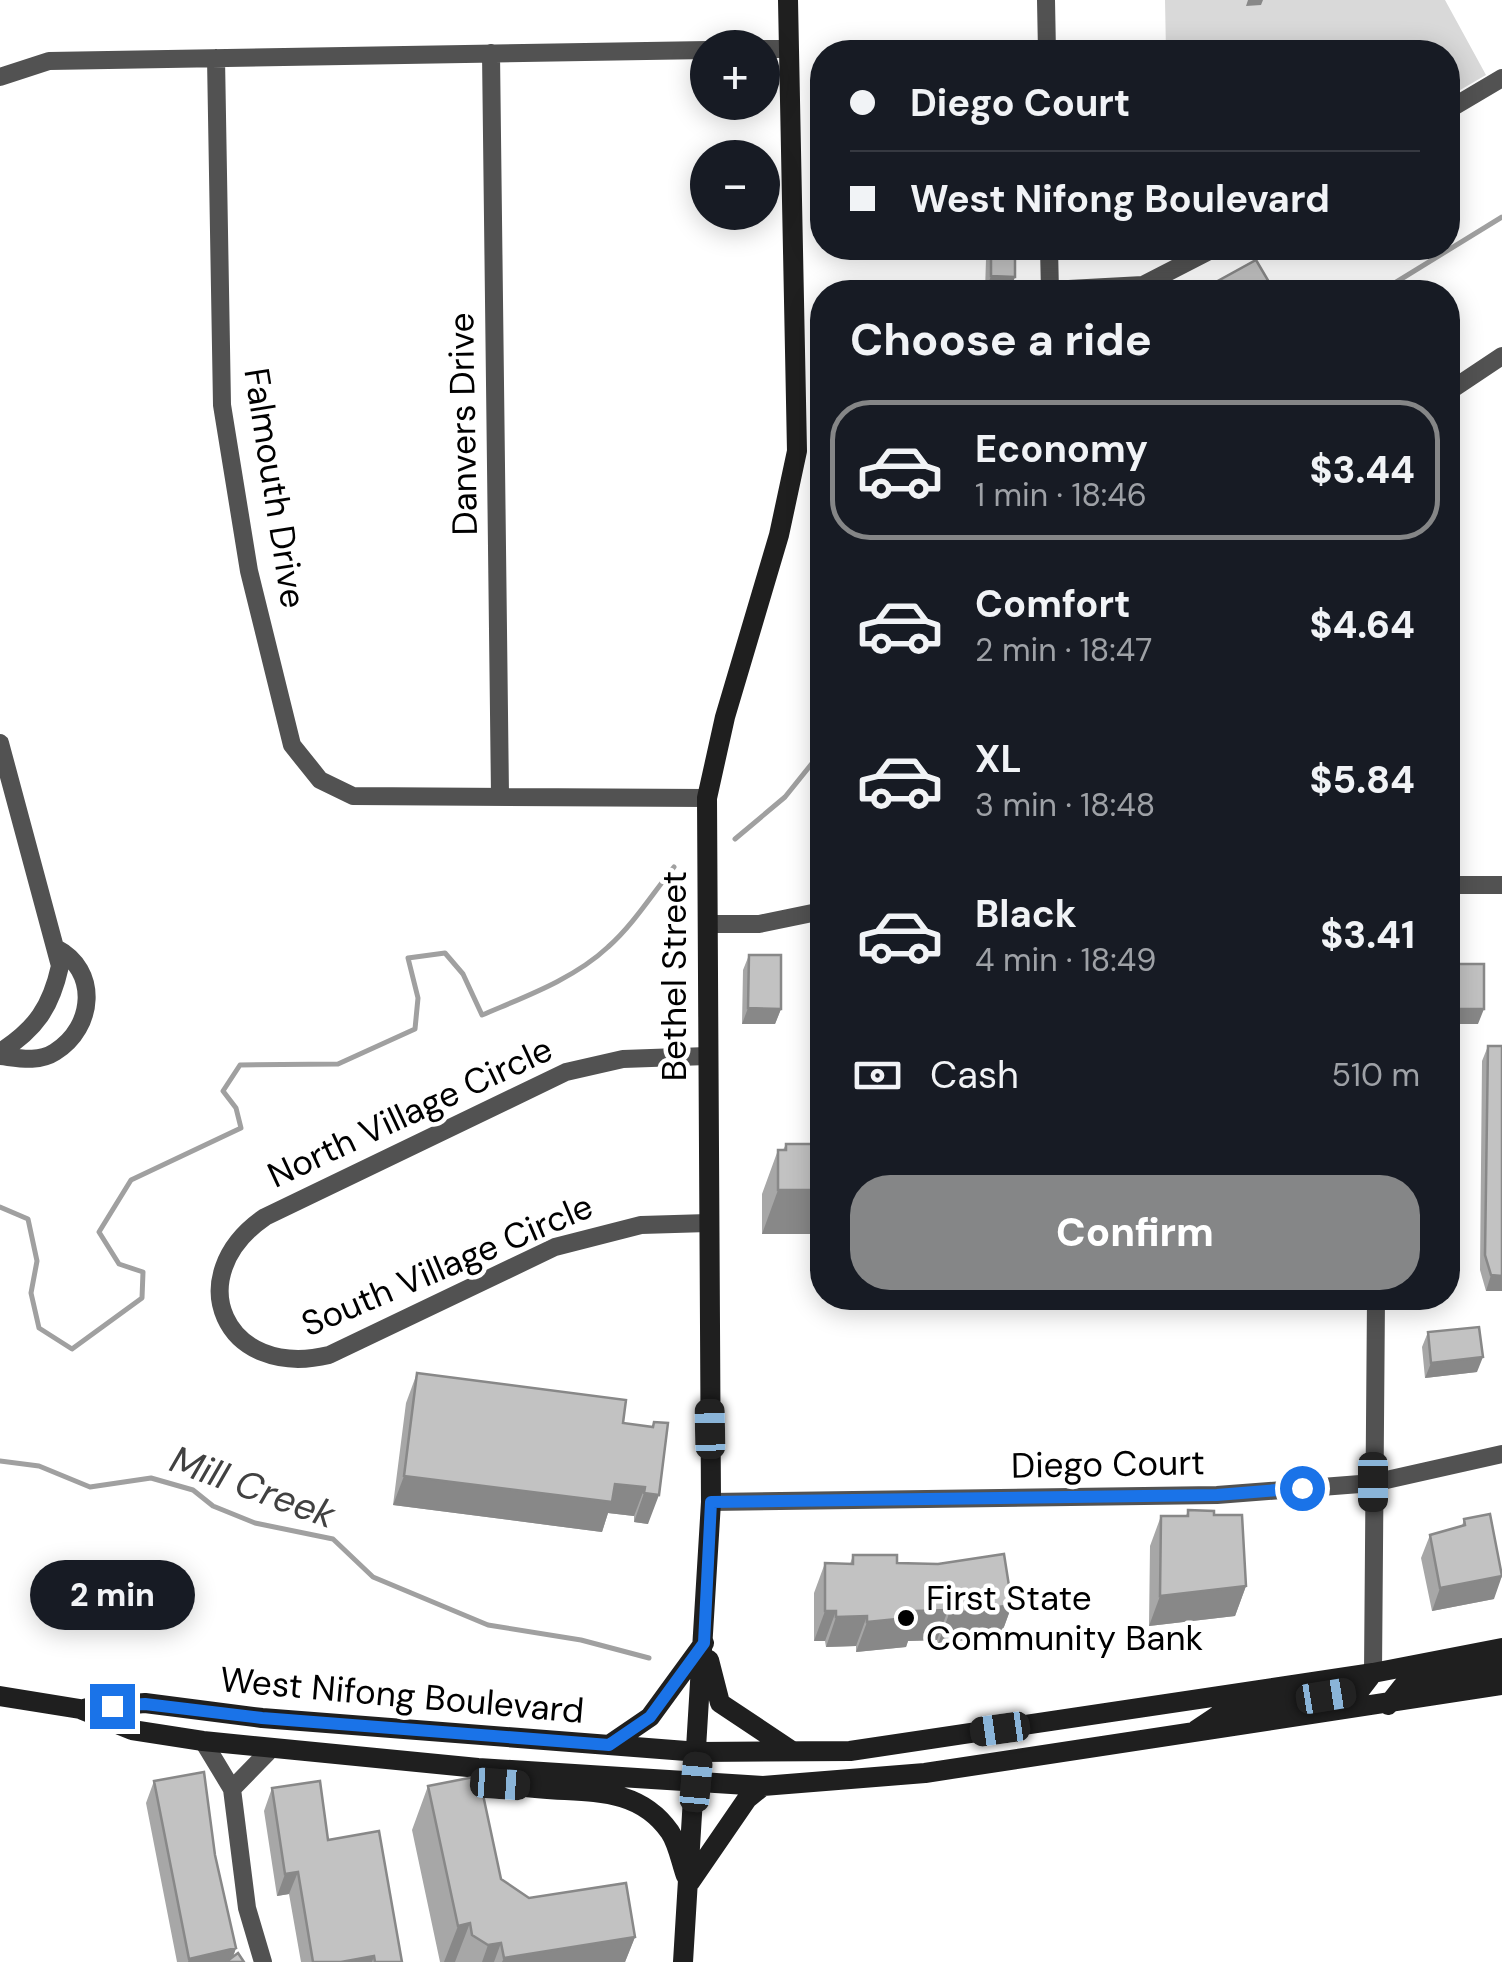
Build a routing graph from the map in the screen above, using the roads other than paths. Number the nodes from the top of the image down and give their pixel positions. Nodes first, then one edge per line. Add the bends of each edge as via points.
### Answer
1 (788, 0) edge
2 (1046, 0) edge
3 (1046, 40) edge
4 (780, 49) edge
5 (787, 49) junction
6 (690, 50) edge
7 (491, 53) junction
8 (216, 58) junction
9 (0, 77) edge
10 (1502, 78) edge
11 (1460, 103) edge
12 (1192, 260) edge
13 (1153, 280) edge
14 (1502, 356) edge
15 (1460, 384) edge
16 (0, 743) edge
17 (500, 795) junction
18 (707, 798) junction
19 (1460, 885) edge
20 (1502, 885) edge
21 (810, 914) edge
22 (708, 924) junction
23 (56, 948) junction
24 (0, 1054) edge
25 (707, 1056) junction
26 (708, 1223) junction
27 (1376, 1310) edge
28 (226, 1323) joint
29 (1502, 1454) edge
30 (1373, 1482) junction
31 (711, 1502) junction
32 (704, 1643) junction
33 (1502, 1648) edge
34 (1502, 1666) edge
35 (1374, 1673) junction
36 (1502, 1684) edge
37 (0, 1696) edge
38 (1388, 1705) junction
39 (80, 1709) junction
40 (1189, 1734) junction
41 (202, 1741) junction
42 (609, 1745) junction
43 (272, 1748) junction
44 (699, 1752) junction
45 (794, 1752) junction
46 (478, 1768) junction
47 (696, 1782) junction
48 (763, 1786) junction
49 (232, 1790) junction
50 (688, 1884) junction
51 (263, 1962) edge
52 (684, 1962) edge

1 - 5 main road, Bethel Street
2 - 3 street
4 - 5 street
5 - 18 main road, Bethel Street via 797,451
6 - 7 street
7 - 8 street
7 - 17 street, Danvers Drive
8 - 9 street via 50,61
8 - 17 street, Falmouth Drive via 222,406 249,572 292,745 320,780 353,796
10 - 11 street
12 - 13 street
14 - 15 street
16 - 23 street
17 - 18 street
18 - 22 main road, Bethel Street
19 - 20 street
21 - 22 street via 760,924
22 - 25 main road, Bethel Street
23 - 24 street via 60,966 52,1000
23 - 24 street via 74,957 86,984 86,1012 77,1033 54,1054 34,1060
25 - 26 main road, Bethel Street
25 - 28 street, North Village Circle via 623,1059 566,1072 265,1217 228,1250 220,1304
26 - 28 street, South Village Circle via 641,1225 555,1248 302,1362 257,1353
26 - 31 main road, Bethel Street
27 - 30 street
29 - 30 street, Diego Court
30 - 31 street, Diego Court via 1217,1495
30 - 35 street
31 - 32 main road, Bethel Street
32 - 42 main road via 650,1717
32 - 44 main road, Bethel Street
32 - 45 main road via 720,1703
33 - 35 main road
34 - 38 main road via 1403,1686
35 - 40 main road via 1360,1690 1223,1712
35 - 45 main road, West Nifong Boulevard via 850,1751
36 - 38 main road, West Nifong Boulevard
37 - 39 main road, West Nifong Boulevard
38 - 40 main road, West Nifong Boulevard
39 - 41 main road, West Nifong Boulevard via 132,1730
39 - 42 main road, West Nifong Boulevard via 145,1704
40 - 48 main road, West Nifong Boulevard via 925,1773
41 - 43 main road, West Nifong Boulevard
41 - 49 street
42 - 44 main road, West Nifong Boulevard
43 - 46 main road, West Nifong Boulevard
43 - 49 street
44 - 45 main road, West Nifong Boulevard
44 - 47 main road, Bethel Street
46 - 47 main road, West Nifong Boulevard
46 - 50 main road via 500,1784 614,1792 646,1808 671,1833
47 - 48 main road, West Nifong Boulevard
47 - 50 main road, Bethel Street
48 - 50 main road
49 - 51 street via 247,1908
50 - 52 main road, Bethel Street

